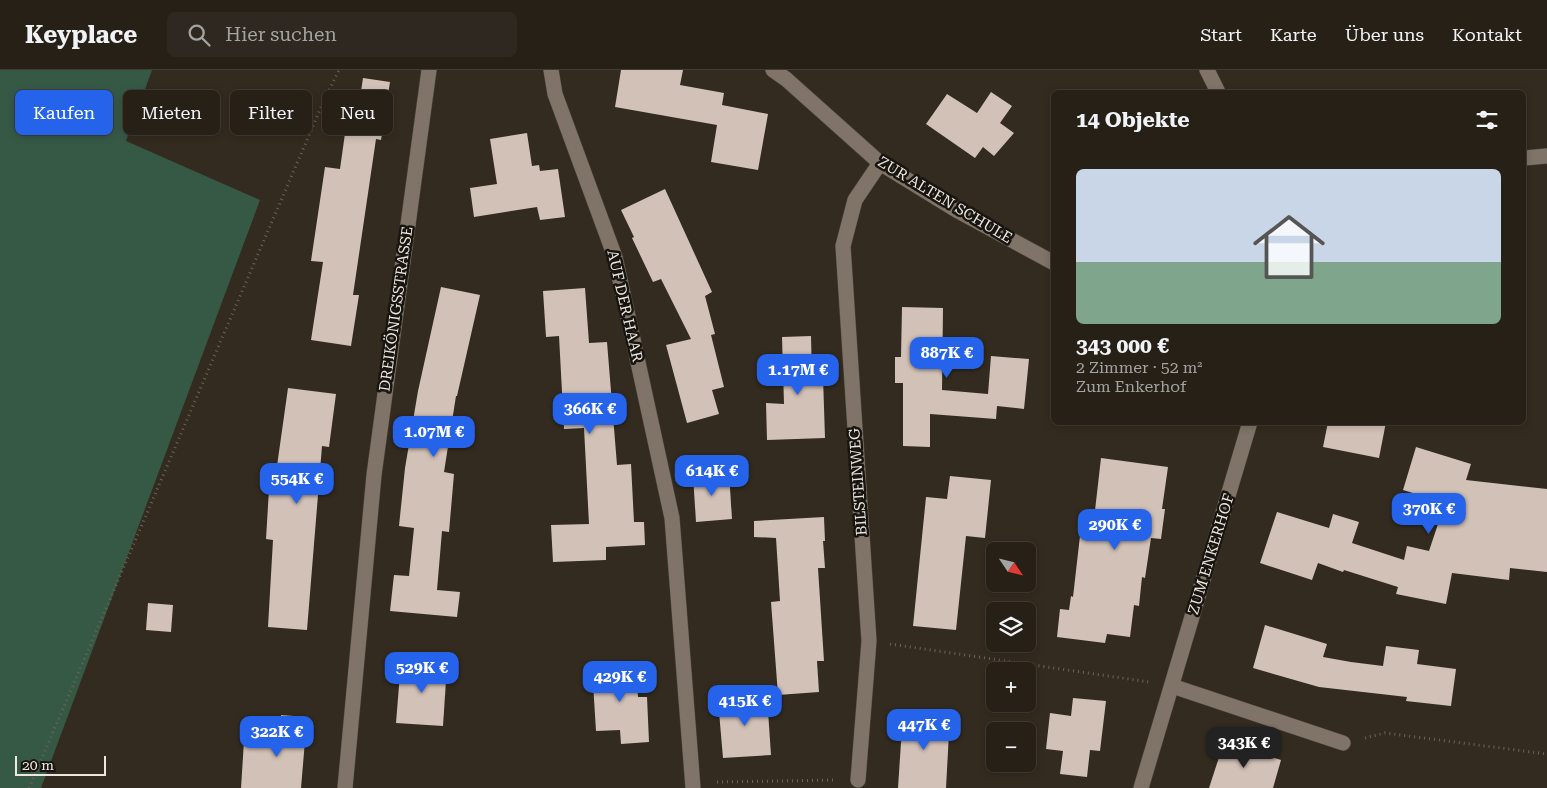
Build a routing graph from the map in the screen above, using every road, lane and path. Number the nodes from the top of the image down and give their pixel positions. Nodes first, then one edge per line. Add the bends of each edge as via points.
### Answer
1 (339, 70) edge
2 (429, 70) edge
3 (551, 70) edge
4 (1207, 70) edge
5 (783, 73) edge
6 (1217, 90) edge
7 (1547, 156) edge
8 (1526, 158) edge
9 (880, 163) junction
10 (1051, 261) edge
11 (1249, 425) edge
12 (868, 641) junction
13 (1172, 686) junction
14 (1343, 743) joint
15 (1547, 754) edge
16 (858, 780) joint
17 (693, 785) edge
18 (29, 788) edge
19 (345, 788) edge
20 (1141, 788) edge

1 - 18 path
2 - 19 street, DREIKÖNIGSSTRASSE via 374,474
3 - 17 street, AUF DER HAAR via 555,94 615,257 672,518
4 - 6 street
5 - 9 street, ZUR ALTEN SCHULE
7 - 8 street
9 - 10 street, ZUR ALTEN SCHULE via 958,211
9 - 12 street, BILSTEINWEG via 855,200 843,246
11 - 13 street, ZUM ENKERHOF
12 - 13 path
12 - 16 street, BILSTEINWEG
13 - 14 street
13 - 20 street, ZUM ENKERHOF
14 - 15 path via 1385,733
16 - 17 path

